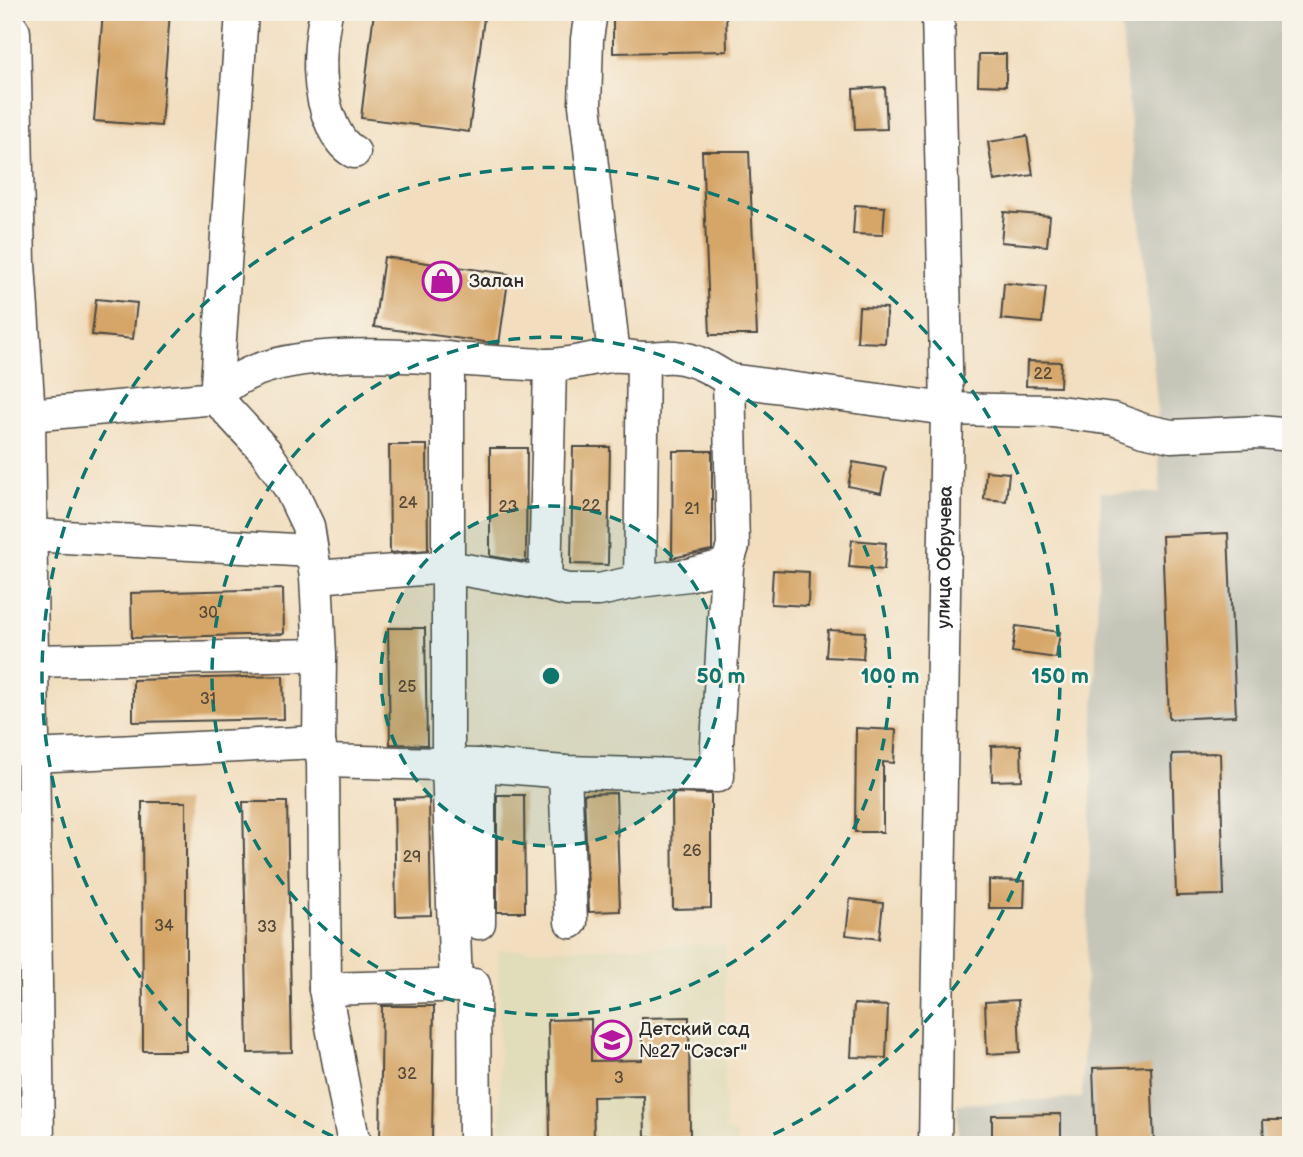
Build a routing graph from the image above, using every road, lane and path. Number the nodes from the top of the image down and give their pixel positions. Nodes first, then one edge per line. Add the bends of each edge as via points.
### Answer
1 (242, 12) edge
2 (326, 12) edge
3 (591, 12) edge
4 (938, 12) edge
5 (12, 29) edge
6 (354, 152) dead end
7 (16, 291) edge
8 (629, 356) junction
9 (448, 358) junction
10 (550, 365) junction
11 (729, 380) junction
12 (216, 398) junction
13 (947, 409) junction
14 (29, 415) junction
15 (1291, 435) edge
16 (30, 535) junction
17 (313, 564) junction
18 (727, 565) junction
19 (448, 567) junction
20 (640, 581) junction
21 (545, 584) junction
22 (320, 655) junction
23 (32, 661) junction
24 (321, 751) junction
25 (33, 756) junction
26 (448, 765) junction
27 (479, 765) junction
28 (565, 772) junction
29 (571, 922) dead end
30 (479, 923) dead end
31 (456, 986) junction
32 (325, 989) junction
33 (38, 1145) edge
34 (357, 1145) edge
35 (475, 1145) edge
36 (935, 1145) edge

1 - 12 street
2 - 6 street via 321,92 338,138
3 - 8 street via 584,105
4 - 13 street, улица Обручева
5 - 7 street
7 - 14 street
8 - 10 street
8 - 11 street via 676,357 703,364
8 - 20 street
9 - 10 street
9 - 12 street via 338,355 287,361 248,374
9 - 19 street
10 - 21 street
11 - 13 street
11 - 18 street via 733,546
12 - 14 street
12 - 17 street via 265,451 290,488 308,526
13 - 15 street via 1052,411 1114,419 1171,436
13 - 36 street, улица Обручева
14 - 16 street
16 - 17 street
16 - 23 street
17 - 19 street
17 - 22 street
18 - 20 street
18 - 28 street via 718,776
19 - 21 street
19 - 26 street
20 - 21 street via 599,590 567,590
22 - 23 street
22 - 24 street
23 - 25 street
24 - 25 street
24 - 26 street
24 - 32 street
25 - 33 street
26 - 27 street
26 - 31 street
27 - 28 street
27 - 30 street
28 - 29 street
31 - 32 street
31 - 35 street via 474,985
32 - 34 street

